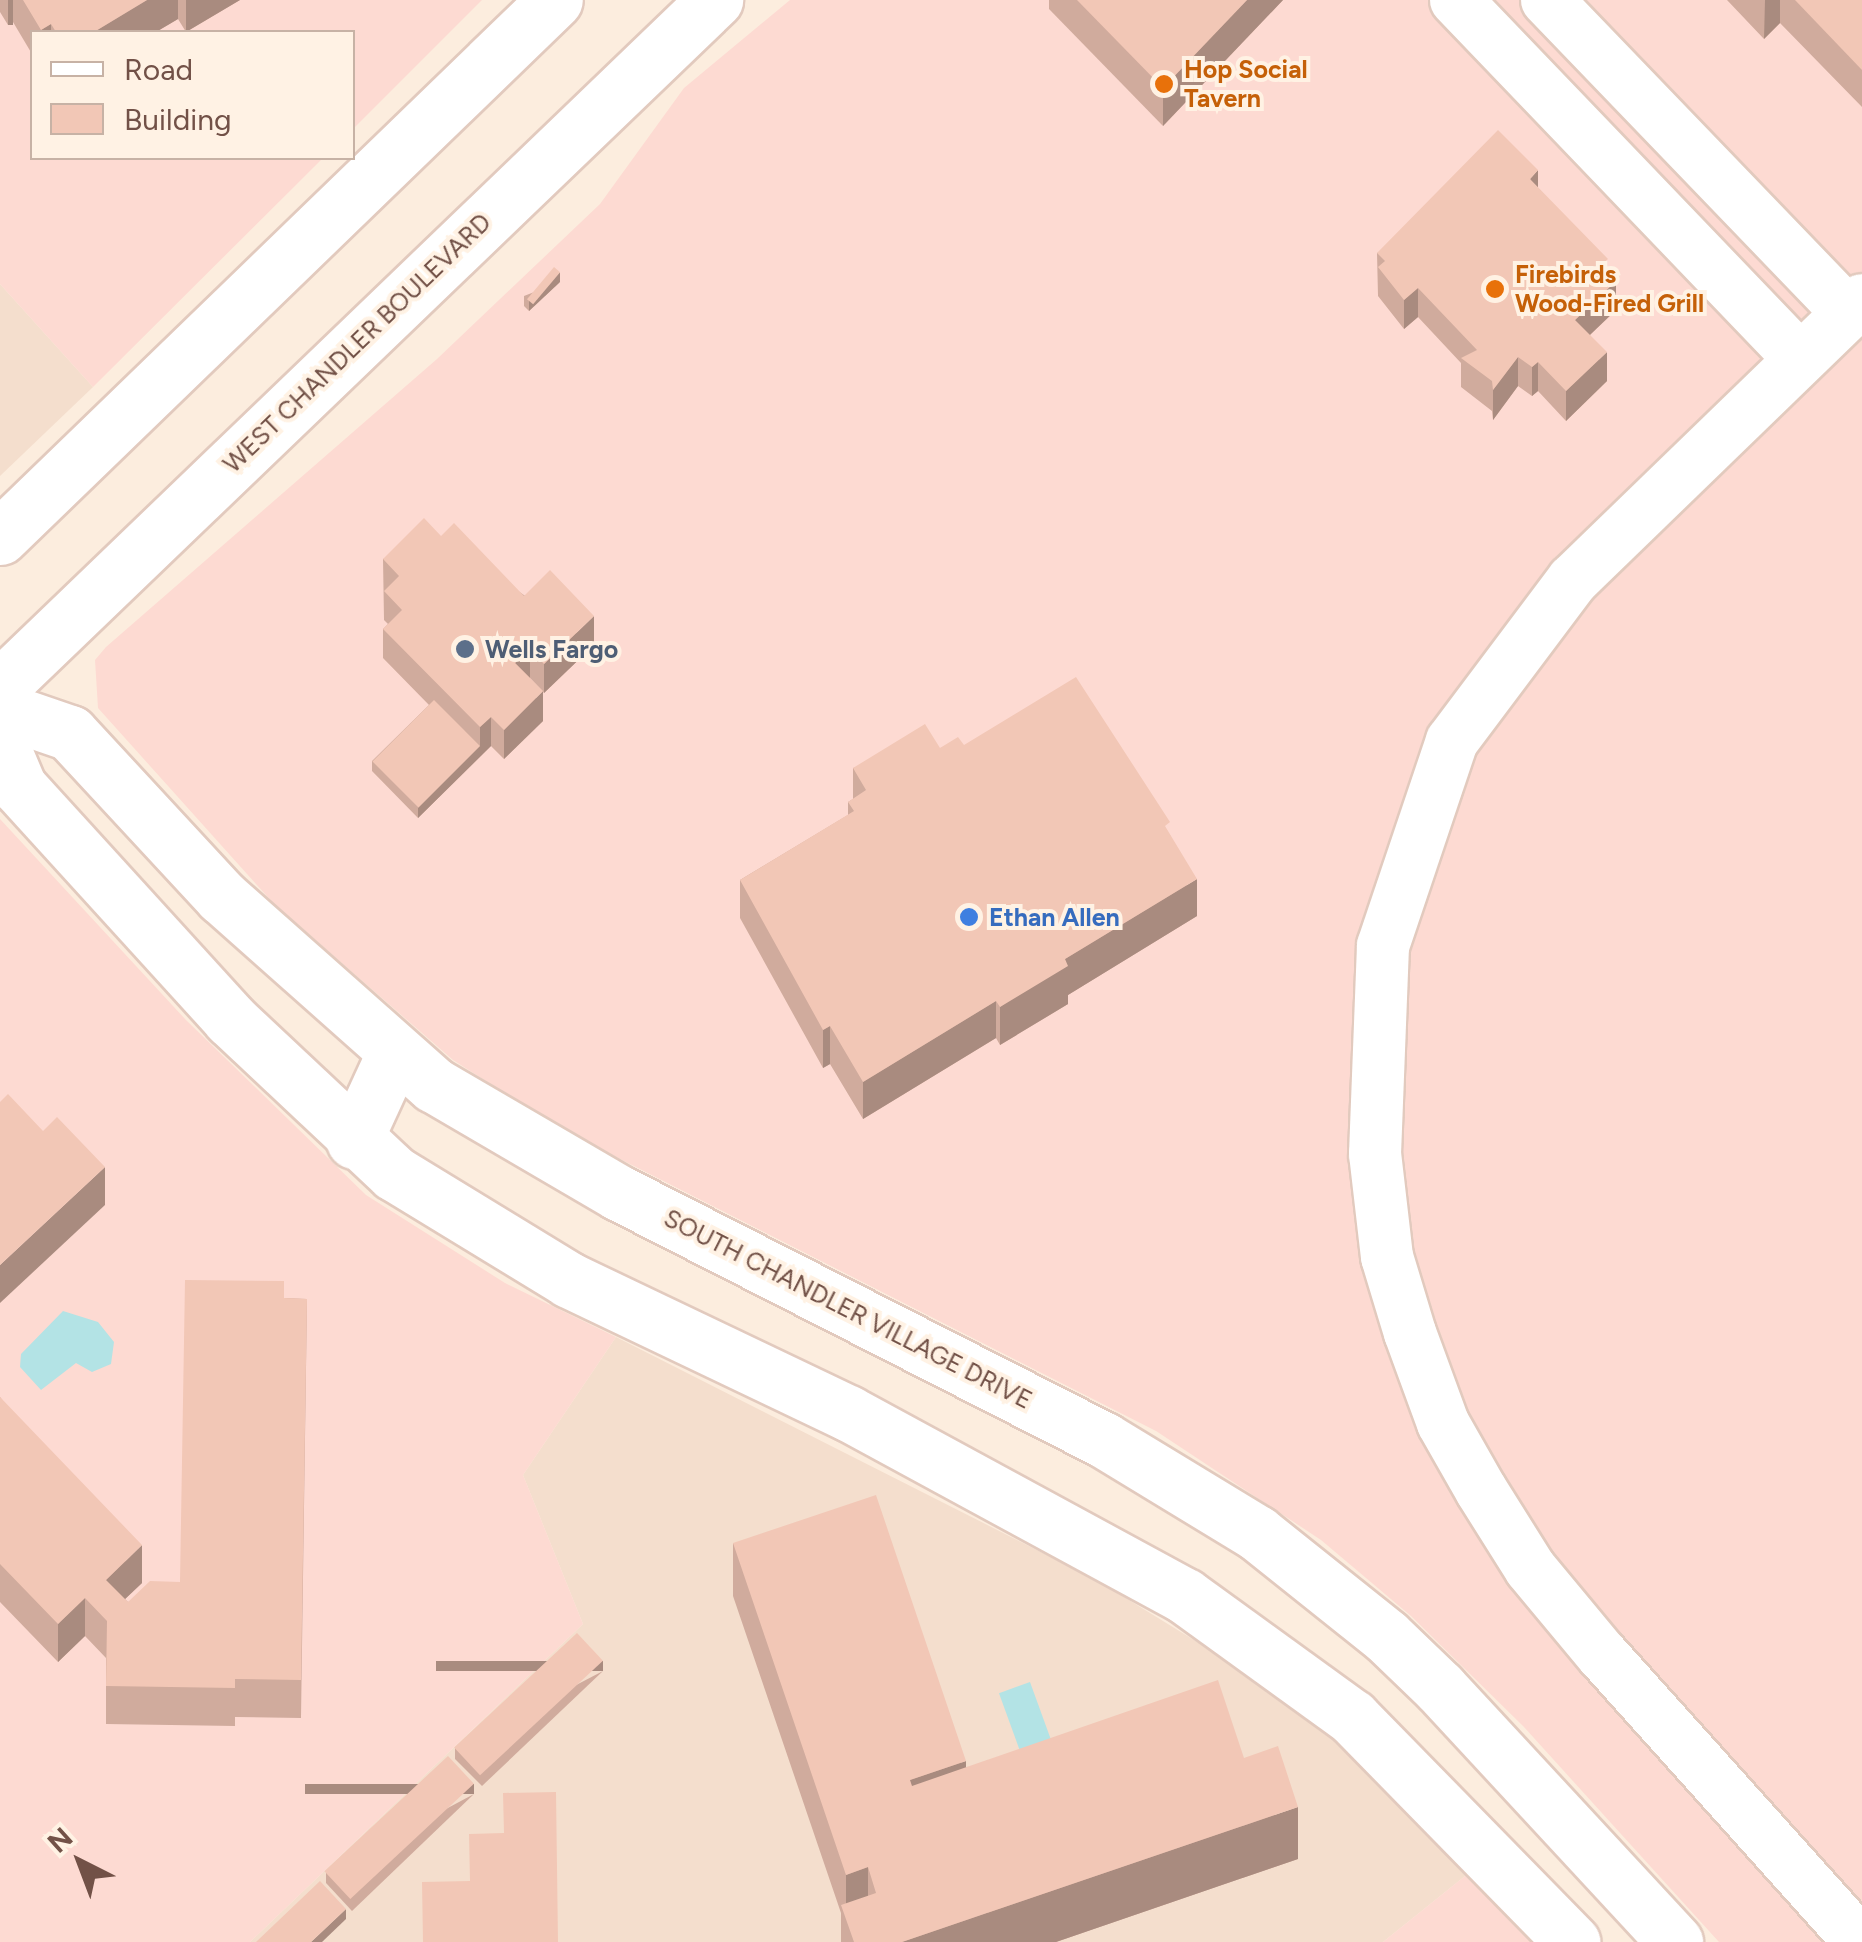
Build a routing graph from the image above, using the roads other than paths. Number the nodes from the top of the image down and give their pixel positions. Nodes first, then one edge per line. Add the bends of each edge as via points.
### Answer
1 (555, 0) edge
2 (715, 0) edge
3 (1456, 0) edge
4 (1548, 0) edge
5 (1855, 306) edge
6 (1800, 359) junction
7 (0, 537) edge
8 (0, 687) edge
9 (0, 708) edge
10 (0, 742) edge
11 (394, 1054) junction
12 (354, 1141) junction
13 (1572, 1942) edge
14 (1674, 1942) edge
15 (1860, 1942) edge

1 - 7 street
2 - 8 street, WEST CHANDLER BOULEVARD
3 - 6 street
4 - 5 street
5 - 6 street
6 - 15 street via 1573,580 1452,741 1383,946 1375,1154 1388,1257 1410,1332 1443,1423 1480,1490 1530,1568 1602,1656
9 - 11 street, SOUTH CHANDLER VILLAGE DRIVE via 70,734 222,896
10 - 12 street via 20,787 271,1063
11 - 12 street
11 - 14 street, SOUTH CHANDLER VILLAGE DRIVE via 542,1150 994,1381 1252,1530 1426,1674
12 - 13 street via 498,1242 952,1467 1249,1638 1352,1718

